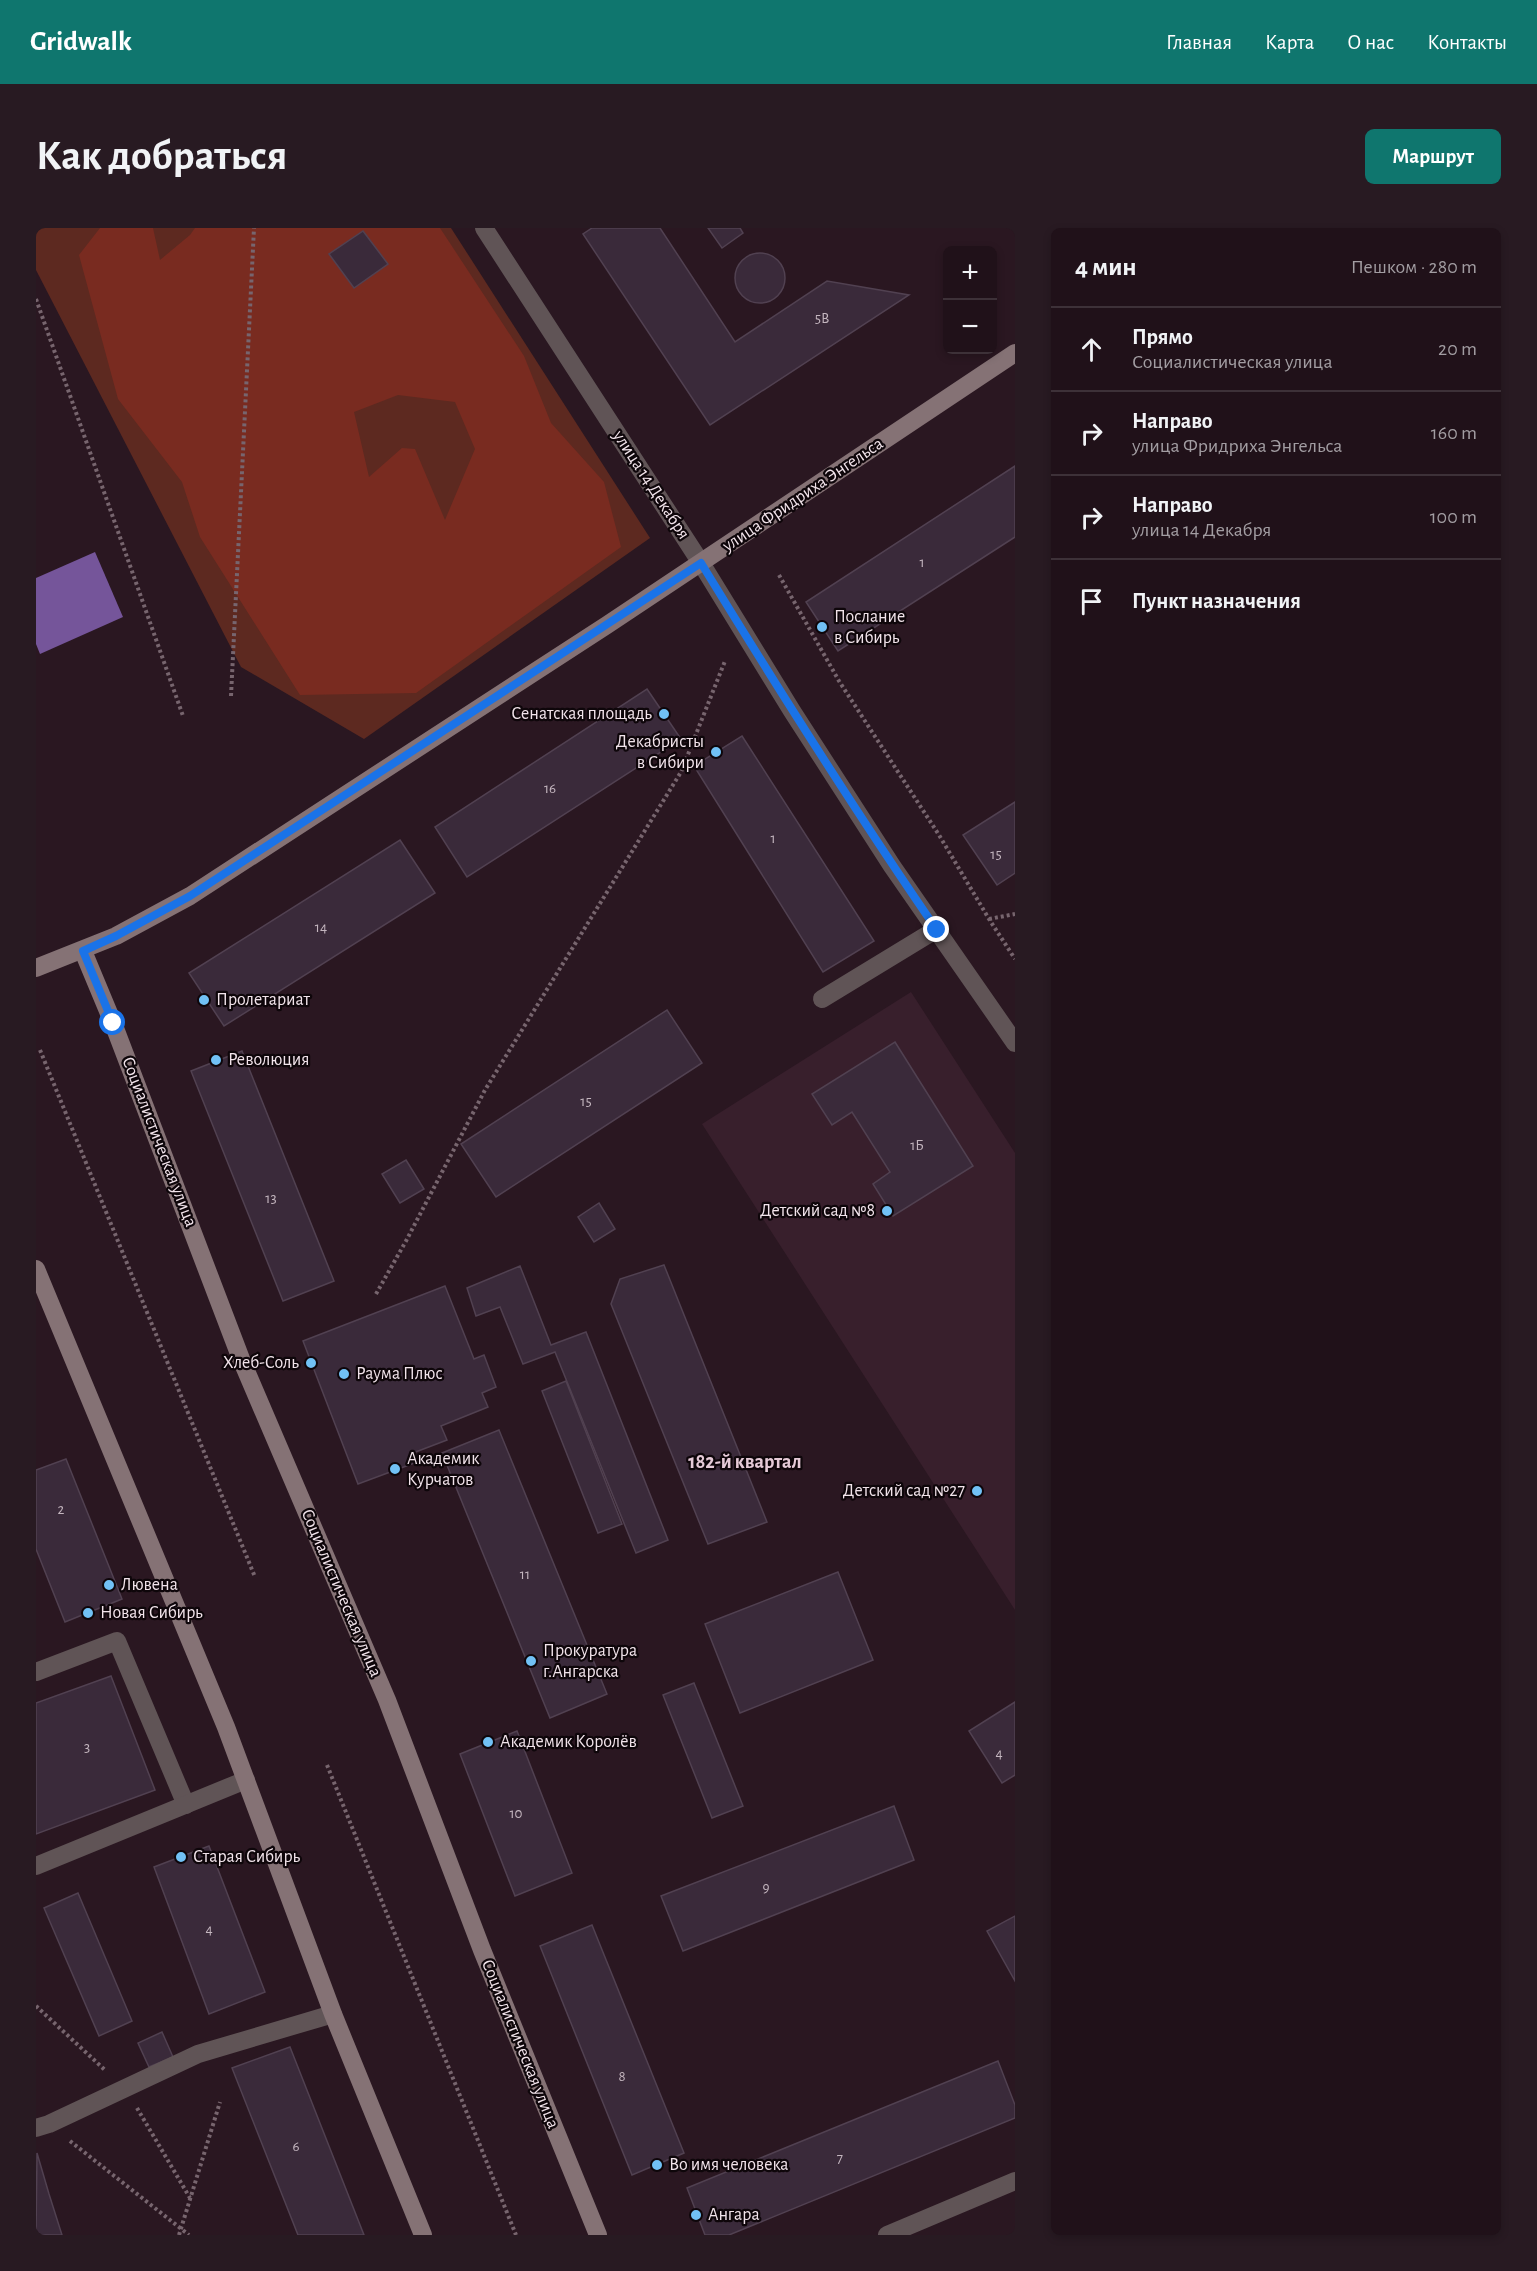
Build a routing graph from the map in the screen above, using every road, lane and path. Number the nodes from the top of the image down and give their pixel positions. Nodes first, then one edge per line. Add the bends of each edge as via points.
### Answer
1 (254, 228) edge
2 (484, 228) edge
3 (36, 299) edge
4 (1015, 353) edge
5 (701, 563) junction
6 (779, 575) dead end
7 (725, 661) dead end
8 (231, 696) dead end
9 (183, 716) dead end
10 (1015, 914) edge
11 (988, 919) junction
12 (937, 930) junction
13 (83, 951) junction
14 (1015, 959) edge
15 (36, 968) edge
16 (822, 999) dead end
17 (1015, 1043) edge
18 (40, 1050) dead end
19 (36, 1269) edge
20 (376, 1294) dead end
21 (255, 1577) dead end
22 (36, 1672) edge
23 (327, 1765) dead end
24 (246, 1780) junction
25 (186, 1805) junction
26 (36, 1866) edge
27 (36, 2006) edge
28 (333, 2014) junction
29 (125, 2088) junction
30 (220, 2102) dead end
31 (42, 2126) edge
32 (1015, 2181) edge
33 (190, 2198) junction
34 (180, 2232) edge
35 (189, 2235) edge
36 (423, 2235) edge
37 (516, 2235) edge
38 (598, 2235) edge
39 (886, 2235) edge

1 - 8 path
2 - 5 street, улица 14 Декабря
3 - 9 path
4 - 5 street, улица Фридриха Энгельса
5 - 12 street, улица 14 Декабря via 798,720
5 - 13 street, улица Фридриха Энгельса via 190,896
6 - 11 path via 839,681 939,835
7 - 20 path via 681,772 485,1090
10 - 11 path
11 - 14 path
12 - 16 street
12 - 17 street, улица 14 Декабря
13 - 15 street, улица Фридриха Энгельса
13 - 38 street, Социалистическая улица via 242,1359 387,1700 482,1950
18 - 21 path
19 - 24 street
22 - 25 street via 117,1641
23 - 37 path
24 - 25 street
24 - 28 street
25 - 26 street
27 - 29 path
28 - 29 street via 198,2054
28 - 36 street
29 - 31 street
29 - 33 path
30 - 33 path
31 - 34 path
32 - 39 street
33 - 34 path
34 - 35 path

